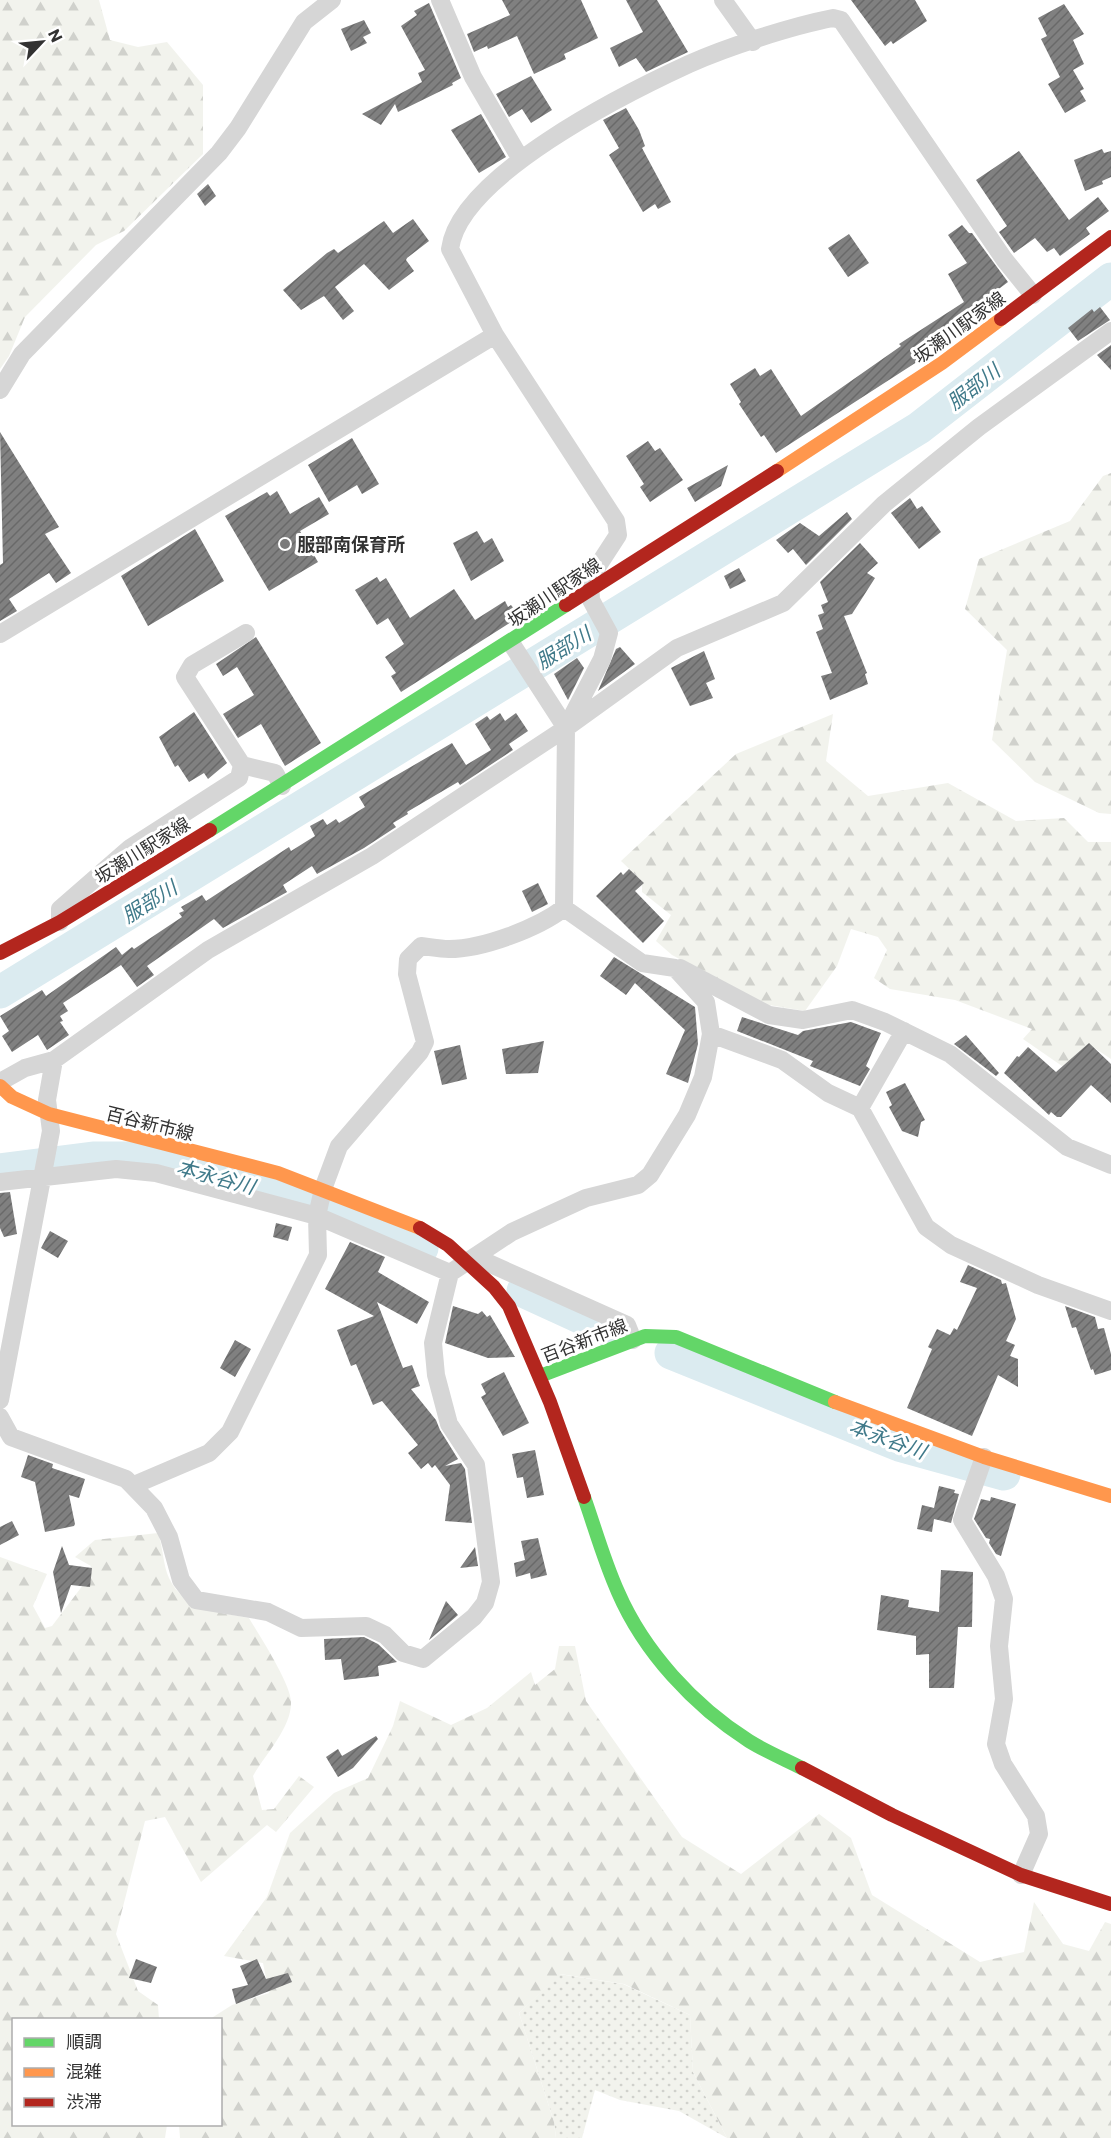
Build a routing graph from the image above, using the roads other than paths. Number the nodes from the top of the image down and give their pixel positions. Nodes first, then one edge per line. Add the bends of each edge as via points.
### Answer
1 (332, 0) edge
2 (440, 0) edge
3 (723, 0) edge
4 (753, 42) junction
5 (520, 158) junction
6 (1111, 237) edge
7 (1033, 295) junction
8 (1111, 331) edge
9 (495, 335) junction
10 (0, 390) edge
11 (590, 589) junction
12 (246, 633) dead end
13 (0, 634) edge
14 (514, 648) junction
15 (566, 728) junction
16 (242, 765) junction
17 (282, 786) junction
18 (564, 908) junction
19 (60, 922) junction
20 (0, 953) edge
21 (675, 968) junction
22 (903, 1031) junction
23 (711, 1034) junction
24 (54, 1060) junction
25 (0, 1084) edge
26 (860, 1108) junction
27 (50, 1123) junction
28 (1111, 1165) edge
29 (42, 1175) junction
30 (0, 1182) edge
31 (323, 1189) junction
32 (317, 1216) junction
33 (471, 1259) junction
34 (450, 1273) junction
35 (1111, 1311) edge
36 (633, 1340) junction
37 (540, 1376) junction
38 (0, 1400) edge
39 (0, 1417) edge
40 (984, 1457) junction
41 (134, 1485) junction
42 (1111, 1496) edge
43 (1022, 1875) junction
44 (1111, 1905) edge

1 - 10 street via 304,22 219,153 22,354
2 - 5 street via 473,77
3 - 4 street
4 - 5 street via 690,64
4 - 7 street via 819,20 841,20 1004,259
5 - 9 street via 468,210 452,233 450,249
6 - 7 main road, 坂瀬川駅家線
7 - 11 main road, 坂瀬川駅家線 via 855,422
8 - 15 street via 979,427 884,504 783,603 677,648
9 - 11 street via 616,521 618,535 590,578
9 - 13 street
11 - 14 main road, 坂瀬川駅家線
11 - 15 street via 591,600 609,633 602,659
12 - 16 street via 192,665 185,677
14 - 15 street
14 - 17 main road, 坂瀬川駅家線
15 - 18 street
15 - 24 street via 372,856 208,950
16 - 17 street via 275,772
16 - 19 street via 239,778 130,848 60,909
17 - 19 main road, 坂瀬川駅家線
18 - 21 street via 642,963
18 - 31 street via 549,920 481,945 450,949 421,946 408,959 407,974 425,1042 339,1146
19 - 20 main road, 坂瀬川駅家線
21 - 22 street via 683,968 769,1015 803,1020 852,1010
21 - 23 street via 706,1002
22 - 26 street
22 - 28 street via 950,1054 1067,1147
23 - 26 street via 782,1060 828,1093
23 - 33 street via 703,1077 687,1115 650,1175 638,1185 586,1198 512,1232
24 - 25 street via 25,1068
24 - 27 street via 46,1100
25 - 27 main road, 百谷新市線
26 - 35 street via 926,1227 951,1245 1027,1280
27 - 29 street
27 - 31 main road, 百谷新市線 via 278,1173
29 - 30 street
29 - 32 street via 116,1169 156,1173
29 - 38 street
31 - 32 street
31 - 33 main road, 百谷新市線 via 419,1227
32 - 34 street
32 - 41 street via 318,1255 230,1432 209,1453
33 - 34 street
33 - 36 street via 627,1325
33 - 37 main road, 百谷新市線 via 509,1306
34 - 41 street via 433,1343 436,1375 449,1424 476,1465 491,1582 485,1603 474,1617 423,1659 403,1653 385,1635 366,1626 301,1628 268,1612 196,1600 181,1580 169,1537 154,1508
36 - 37 main road, 百谷新市線
36 - 40 main road, 百谷新市線 via 645,1336 676,1337 801,1390
37 - 43 main road via 618,1593 672,1677 749,1741 891,1815
39 - 41 street via 11,1437
40 - 42 main road, 百谷新市線
40 - 43 street via 962,1520 996,1576 1004,1599 999,1646 1004,1699 996,1744 1003,1764 1036,1816 1039,1834
43 - 44 main road

